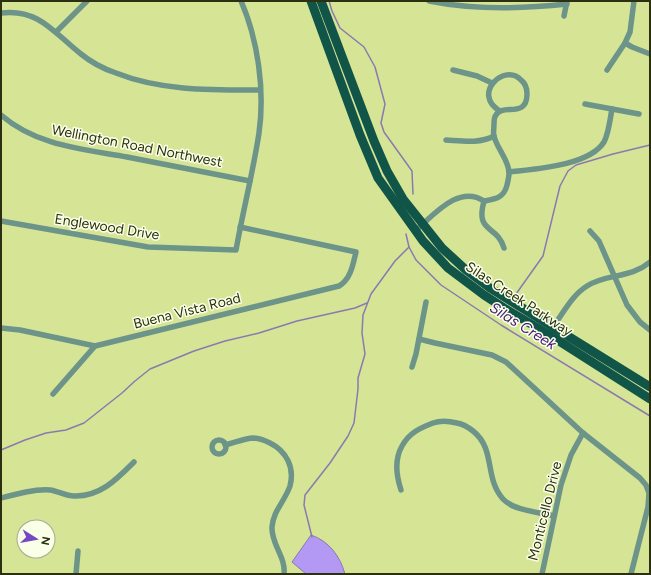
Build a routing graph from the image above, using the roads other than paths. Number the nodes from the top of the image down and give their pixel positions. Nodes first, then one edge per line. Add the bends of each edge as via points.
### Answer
1 (87, 1) edge
2 (241, 1) edge
3 (311, 1) edge
4 (321, 1) edge
5 (429, 1) edge
6 (634, 1) edge
7 (567, 2) edge
8 (1, 13) edge
9 (564, 16) dead end
10 (56, 32) junction
11 (625, 43) junction
12 (650, 54) edge
13 (454, 70) dead end
14 (607, 70) dead end
15 (492, 83) junction
16 (260, 90) junction
17 (585, 104) dead end
18 (612, 109) junction
19 (500, 111) junction
20 (639, 114) dead end
21 (1, 115) edge
22 (494, 136) junction
23 (446, 140) dead end
24 (509, 172) junction
25 (250, 181) junction
26 (484, 201) junction
27 (1, 221) edge
28 (423, 224) junction
29 (240, 227) junction
30 (415, 231) junction
31 (590, 231) dead end
32 (504, 248) dead end
33 (650, 262) edge
34 (614, 277) junction
35 (426, 302) dead end
36 (1, 328) edge
37 (551, 330) junction
38 (650, 330) edge
39 (419, 339) junction
40 (95, 346) junction
41 (412, 367) dead end
42 (650, 387) edge
43 (54, 394) dead end
44 (650, 399) edge
45 (583, 433) junction
46 (225, 445) dead end
47 (134, 462) dead end
48 (401, 490) dead end
49 (1, 498) edge
50 (554, 516) junction
51 (78, 551) dead end
52 (76, 574) edge
53 (284, 574) edge
54 (542, 574) edge
55 (631, 574) edge

1 - 10 street
2 - 16 street via 254,39
3 - 30 main road, Silas Creek Parkway via 372,163 383,186
4 - 28 main road, Silas Creek Parkway via 384,166 403,199
5 - 7 street via 506,8 527,8
6 - 11 street via 630,32
7 - 9 street
8 - 10 street via 20,13 36,18
10 - 16 street via 92,62 128,77 181,88
11 - 12 street
11 - 14 street
13 - 15 street
15 - 19 street via 489,99 493,107
15 - 19 street via 502,76 514,75 523,81 527,90 521,108
16 - 25 street via 259,132
17 - 18 street
18 - 20 street
18 - 24 street via 605,139 593,152 562,165
19 - 22 street via 495,117
21 - 25 street, Wellington Road Northwest via 15,126 55,144
22 - 23 street via 476,141
22 - 24 street
24 - 26 street via 502,196
25 - 29 street
26 - 28 street via 478,197 455,199
26 - 32 street via 482,221 500,239
27 - 29 street, Englewood Drive via 148,247 236,250
28 - 30 street
28 - 37 main road, Silas Creek Parkway via 442,248 466,270
29 - 40 street, Buena Vista Road via 356,252 349,276 339,286
30 - 37 main road, Silas Creek Parkway via 448,268 465,282 504,308
31 - 34 street via 599,241
33 - 34 street via 634,272
34 - 37 street via 588,285 578,292
34 - 38 street via 627,305
35 - 39 street
36 - 40 street, Buena Vista Road
37 - 42 main road, Silas Creek Parkway
37 - 44 main road, Silas Creek Parkway
39 - 41 street
39 - 45 street via 492,355 506,362
40 - 43 street
45 - 50 street, Monticello Drive via 571,456
45 - 55 street via 640,478 649,493 648,507
46 - 53 street via 253,438 263,440 284,453 289,463 290,484 272,521 273,540 281,557
47 - 49 street via 112,484 89,495 72,496 50,490 36,490
48 - 50 street via 396,469 402,444 410,434 423,427 439,421 455,422 464,424 480,437 496,490 504,500 515,507
50 - 54 street, Monticello Drive
51 - 52 street

